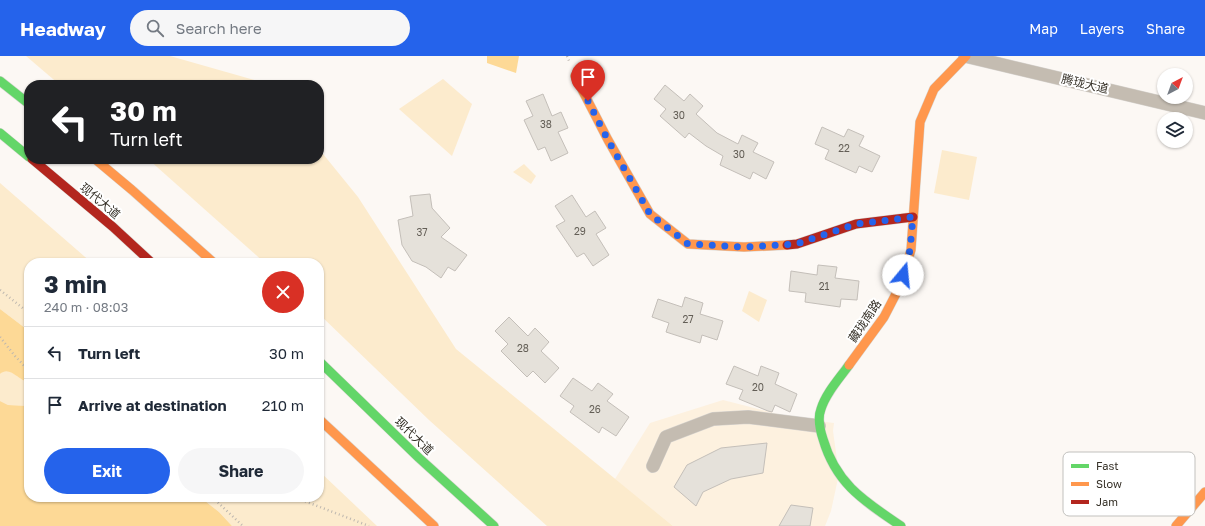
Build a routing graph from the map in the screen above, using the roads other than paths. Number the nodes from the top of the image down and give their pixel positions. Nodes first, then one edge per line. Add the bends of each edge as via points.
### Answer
1 (966, 56) edge
2 (575, 76) dead end
3 (0, 81) edge
4 (24, 100) edge
5 (1205, 113) edge
6 (0, 133) edge
7 (24, 153) edge
8 (38, 164) edge
9 (101, 164) edge
10 (913, 217) junction
11 (147, 258) edge
12 (208, 258) edge
13 (324, 366) edge
14 (324, 425) edge
15 (819, 426) junction
16 (653, 466) dead end
17 (1205, 492) edge
18 (1195, 504) edge
19 (1185, 516) edge
20 (434, 526) edge
21 (494, 526) edge
22 (901, 526) edge
23 (1176, 526) edge

1 - 5 street, 腾珑大道
1 - 10 street, 藏珑南路 via 934,89 920,122
2 - 10 street via 650,214 688,244 744,247 796,244 856,224
3 - 4 street
6 - 7 street
8 - 11 street, 现代大道
9 - 12 street
10 - 15 street, 藏珑南路 via 910,250 899,288 884,317 829,392 820,410
13 - 21 street, 现代大道
14 - 20 street
15 - 16 street via 748,417 713,419 666,437
15 - 22 street, 藏珑南路 via 828,456 845,482 863,500
17 - 18 street
19 - 23 street

